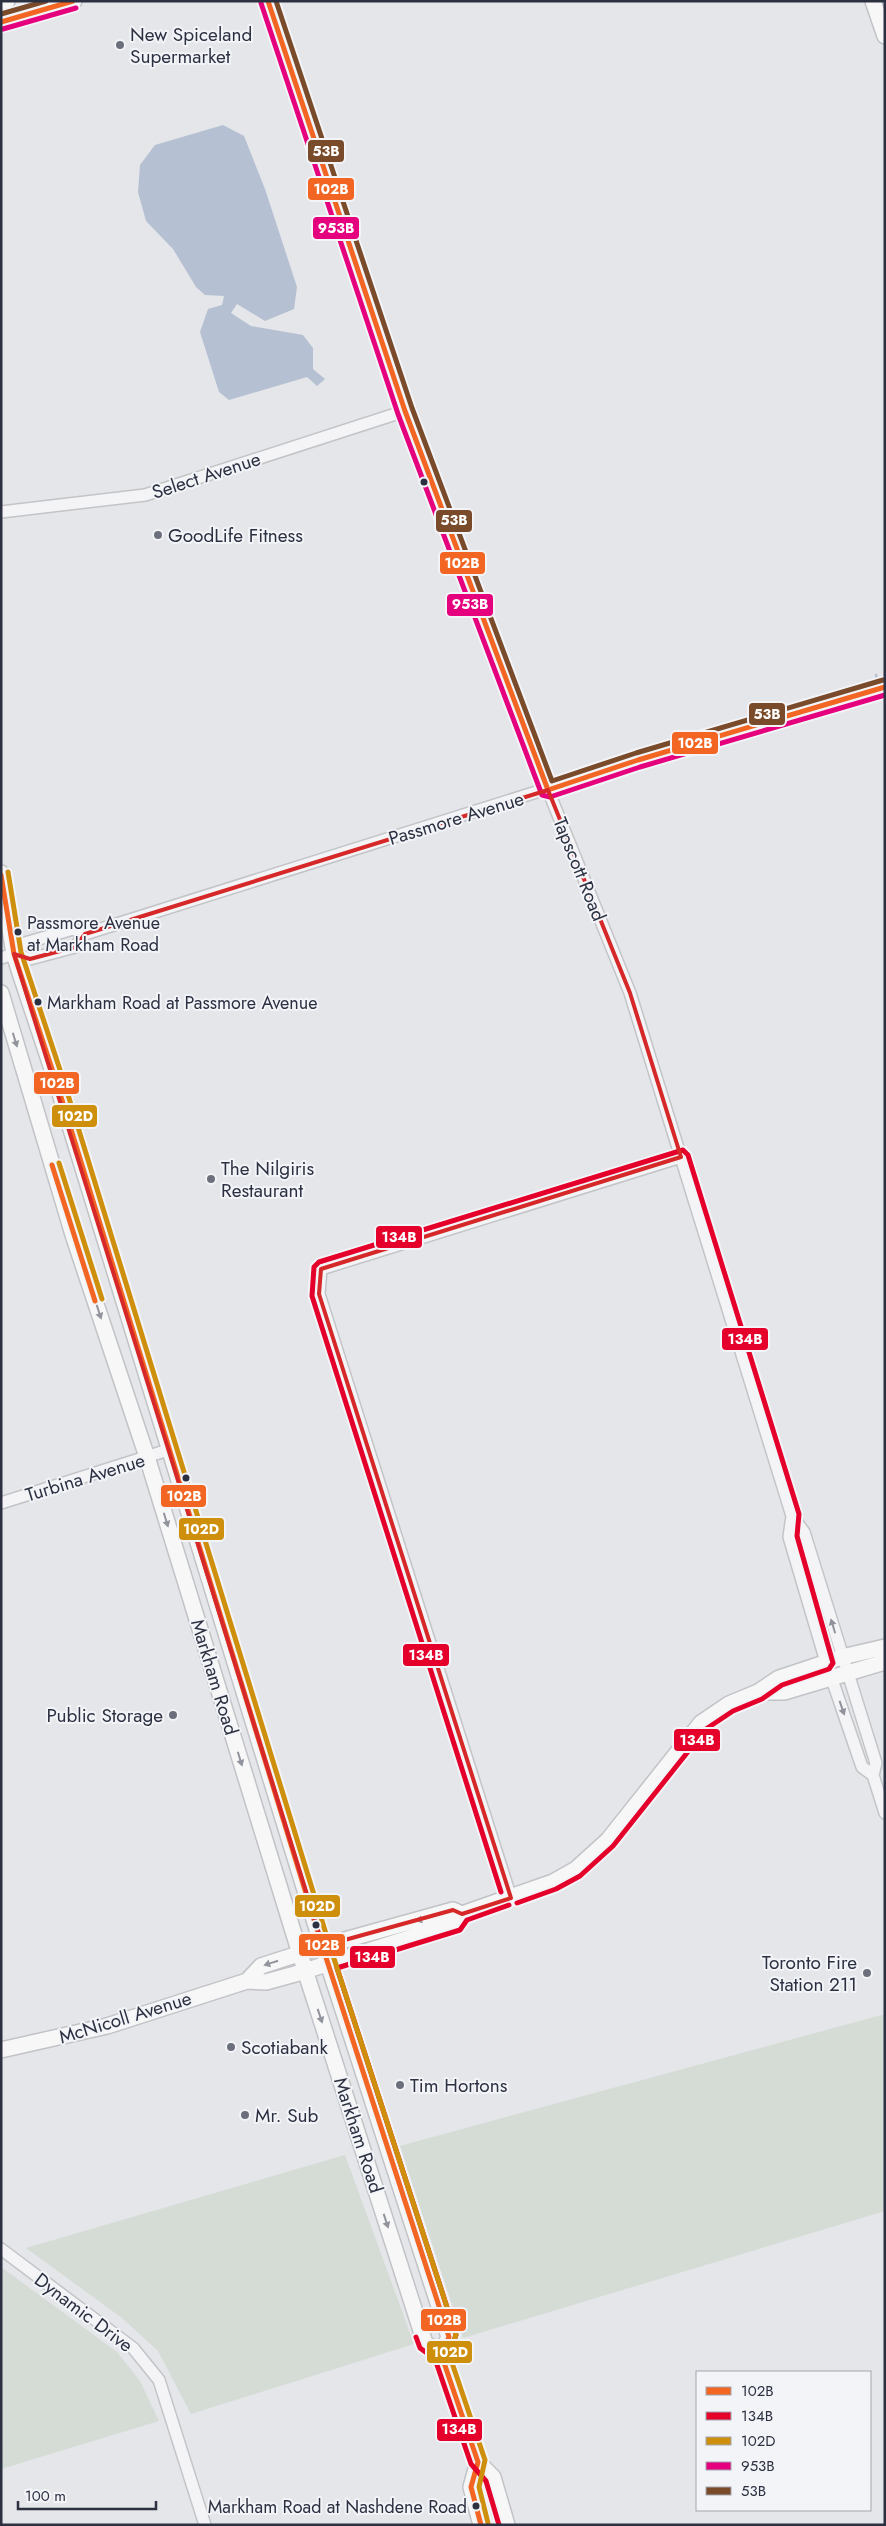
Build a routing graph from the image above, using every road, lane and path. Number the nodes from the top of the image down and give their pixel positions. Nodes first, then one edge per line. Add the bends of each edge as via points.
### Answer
1 (7, 1) edge
2 (74, 1) edge
3 (268, 1) edge
4 (873, 1) edge
5 (1, 3) edge
6 (1, 22) edge
7 (885, 36) edge
8 (405, 411) junction
9 (1, 512) edge
10 (885, 687) edge
11 (548, 790) junction
12 (1, 873) edge
13 (85, 934) junction
14 (8, 956) edge
15 (1, 993) edge
16 (681, 1157) junction
17 (168, 1450) junction
18 (147, 1457) junction
19 (1, 1503) edge
20 (792, 1516) junction
21 (885, 1647) edge
22 (842, 1657) junction
23 (885, 1662) edge
24 (828, 1669) junction
25 (847, 1672) junction
26 (873, 1775) junction
27 (885, 1813) edge
28 (511, 1898) junction
29 (462, 1914) junction
30 (323, 1946) junction
31 (300, 1954) junction
32 (328, 1963) junction
33 (305, 1970) junction
34 (247, 1981) junction
35 (1, 2050) edge
36 (1, 2249) edge
37 (441, 2354) junction
38 (478, 2462) junction
39 (205, 2525) edge
40 (481, 2525) edge
41 (507, 2525) edge

1 - 5 main road
2 - 6 main road
3 - 8 street, Tapscott Road
4 - 7 main road
8 - 9 street, Select Avenue via 145,495
8 - 11 street, Tapscott Road
10 - 11 street, Passmore Avenue
11 - 13 street, Passmore Avenue
11 - 16 street, Tapscott Road via 630,993
12 - 14 main road, Markham Road
13 - 14 street, Passmore Avenue via 73,929 25,943
13 - 14 street, Passmore Avenue via 75,946 30,959
14 - 17 main road, Markham Road via 55,1078
15 -> 18 main road, Markham Road via 74,1238
16 - 20 street, Tapscott Road
16 - 28 street via 321,1269 319,1294
17 - 18 street, Turbina Avenue
17 - 30 main road, Markham Road
18 - 19 street, Turbina Avenue
18 -> 31 main road, Markham Road
22 -> 20 street, Tapscott Road via 804,1532
20 - 24 street, Tapscott Road via 788,1537
21 - 22 main road, McNicoll Avenue
22 - 24 main road, McNicoll Avenue
22 - 25 street, Tapscott Road
23 - 25 main road, McNicoll Avenue
24 - 25 main road, McNicoll Avenue
24 -> 26 street, Tapscott Road via 862,1767
24 - 28 main road, McNicoll Avenue via 784,1692 758,1692 729,1704 700,1724 608,1840 576,1869 553,1882
25 - 26 street, Tapscott Road via 876,1763
26 - 27 street, Tapscott Road
28 - 29 main road, McNicoll Avenue
29 -> 30 main road, McNicoll Avenue via 453,1910
29 - 32 main road, McNicoll Avenue via 457,1923
30 - 31 main road, McNicoll Avenue
30 - 32 main road, Markham Road
31 - 33 main road, Markham Road
31 -> 34 main road, McNicoll Avenue via 262,1966
32 - 33 main road, McNicoll Avenue
32 - 37 main road, Markham Road via 449,2338
33 - 34 main road, McNicoll Avenue via 266,1982
33 -> 37 main road, Markham Road via 425,2343
34 - 35 main road, McNicoll Avenue via 107,2026
36 - 39 street, Dynamic Drive via 133,2348 159,2380
37 - 38 main road, Markham Road
38 - 40 main road via 470,2487
38 - 41 main road, Markham Road via 493,2476

